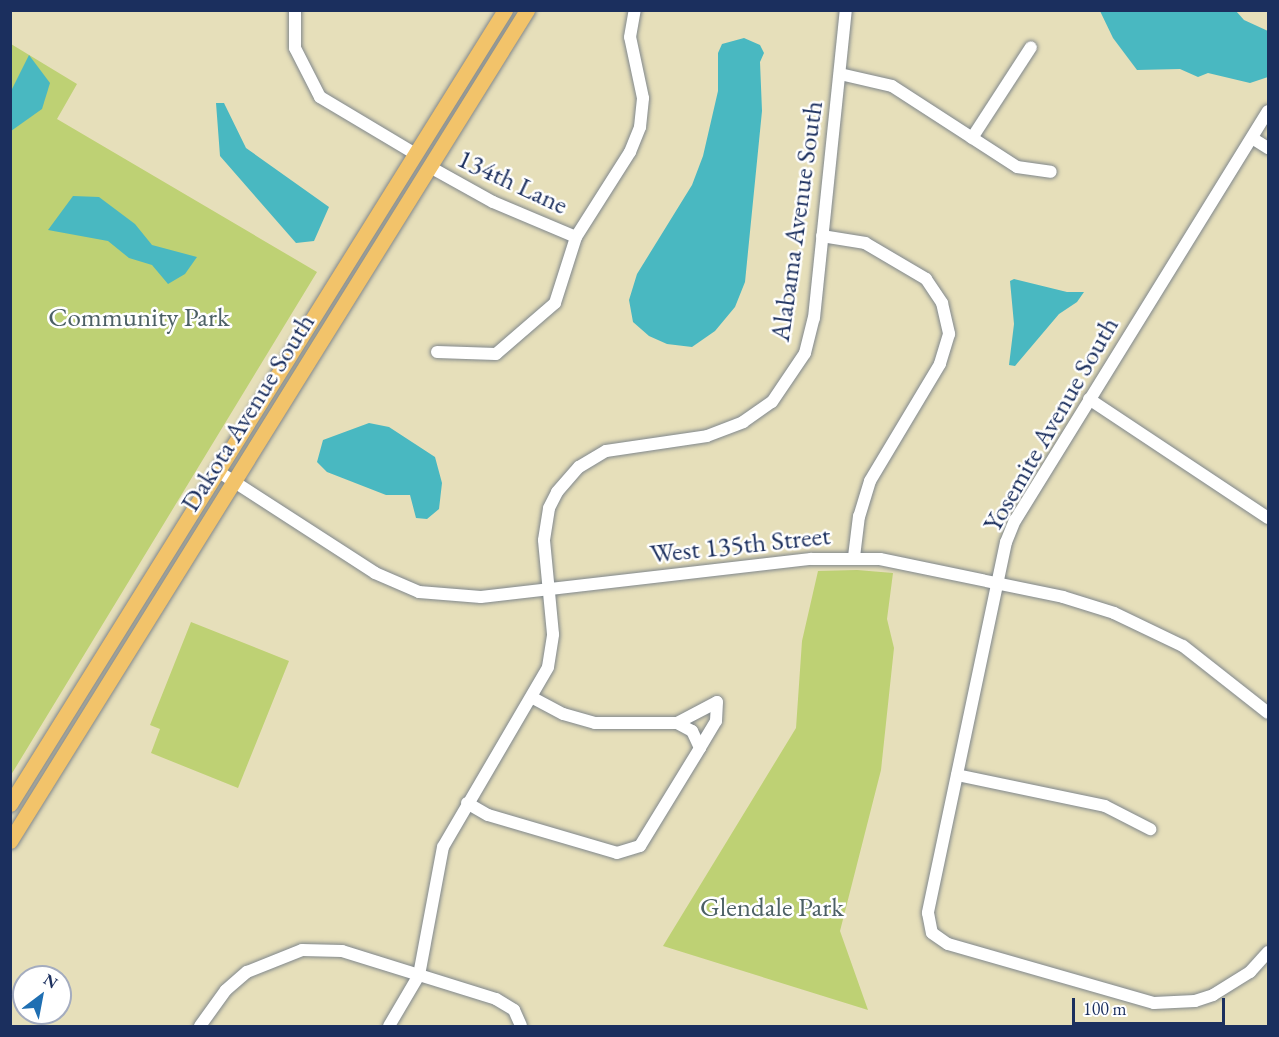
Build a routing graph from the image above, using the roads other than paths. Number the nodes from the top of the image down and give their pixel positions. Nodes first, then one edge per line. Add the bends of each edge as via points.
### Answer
1 (295, 10) edge
2 (505, 10) edge
3 (527, 10) edge
4 (635, 10) edge
5 (846, 10) edge
6 (1031, 46) dead end
7 (840, 74) junction
8 (1269, 111) edge
9 (972, 138) junction
10 (1252, 138) junction
11 (1269, 148) edge
12 (414, 153) junction
13 (430, 167) junction
14 (1051, 172) dead end
15 (822, 236) junction
16 (576, 237) junction
17 (437, 352) dead end
18 (1089, 399) junction
19 (216, 470) junction
20 (235, 481) junction
21 (1269, 518) edge
22 (854, 556) junction
23 (994, 583) junction
24 (549, 589) junction
25 (533, 698) junction
26 (1269, 712) edge
27 (677, 723) junction
28 (699, 748) junction
29 (957, 775) junction
30 (466, 802) junction
31 (10, 804) edge
32 (1150, 830) dead end
33 (10, 841) edge
34 (1269, 952) edge
35 (419, 975) junction
36 (200, 1026) edge
37 (389, 1026) edge
38 (521, 1026) edge

1 - 12 street via 295,48 320,97
2 - 12 main road, Dakota Avenue South
3 - 13 main road, Dakota Avenue South
4 - 16 street via 630,37 643,98 640,127 630,152
5 - 7 street, Alabama Avenue South
6 - 9 street
7 - 9 street via 892,86
7 - 15 street, Alabama Avenue South
8 - 10 street, Yosemite Avenue South
9 - 14 street via 1017,167
10 - 11 street
10 - 18 street, Yosemite Avenue South
12 - 19 main road, Dakota Avenue South
13 - 16 street, 134th Lane via 493,202
13 - 20 main road, Dakota Avenue South
15 - 22 street via 865,243 926,279 942,303 949,334 940,364 870,481 859,516
15 - 24 street, Alabama Avenue South via 811,335 785,387 760,412 727,429 707,436 606,451 579,467 557,492 545,523
16 - 17 street via 562,291 544,316 496,354
18 - 21 street
18 - 23 street, Yosemite Avenue South via 1015,520
19 - 20 street, West 135th Street
19 - 31 main road, Dakota Avenue South
20 - 24 street, West 135th Street via 375,573 412,590 465,598
20 - 33 main road, Dakota Avenue South
22 - 23 street, West 135th Street
22 - 24 street, West 135th Street
23 - 26 street, West 135th Street via 1091,604 1161,633 1226,675
23 - 29 street, Yosemite Avenue South via 978,682
24 - 25 street, Alabama Avenue South via 552,650
25 - 27 street via 563,714 596,723
25 - 30 street, Alabama Avenue South
27 - 28 street via 692,731
27 - 28 street via 717,702 716,721
28 - 30 street via 640,846 617,853 488,815
29 - 32 street via 1105,806
29 - 34 street, Yosemite Avenue South via 928,913 932,933 948,944 1138,1000 1173,1004 1195,1000 1233,984
30 - 35 street, Alabama Avenue South via 439,861
35 - 36 street via 342,951 303,950 273,958 247,972 226,990
35 - 37 street, Alabama Avenue South
35 - 38 street via 501,1001 514,1010

